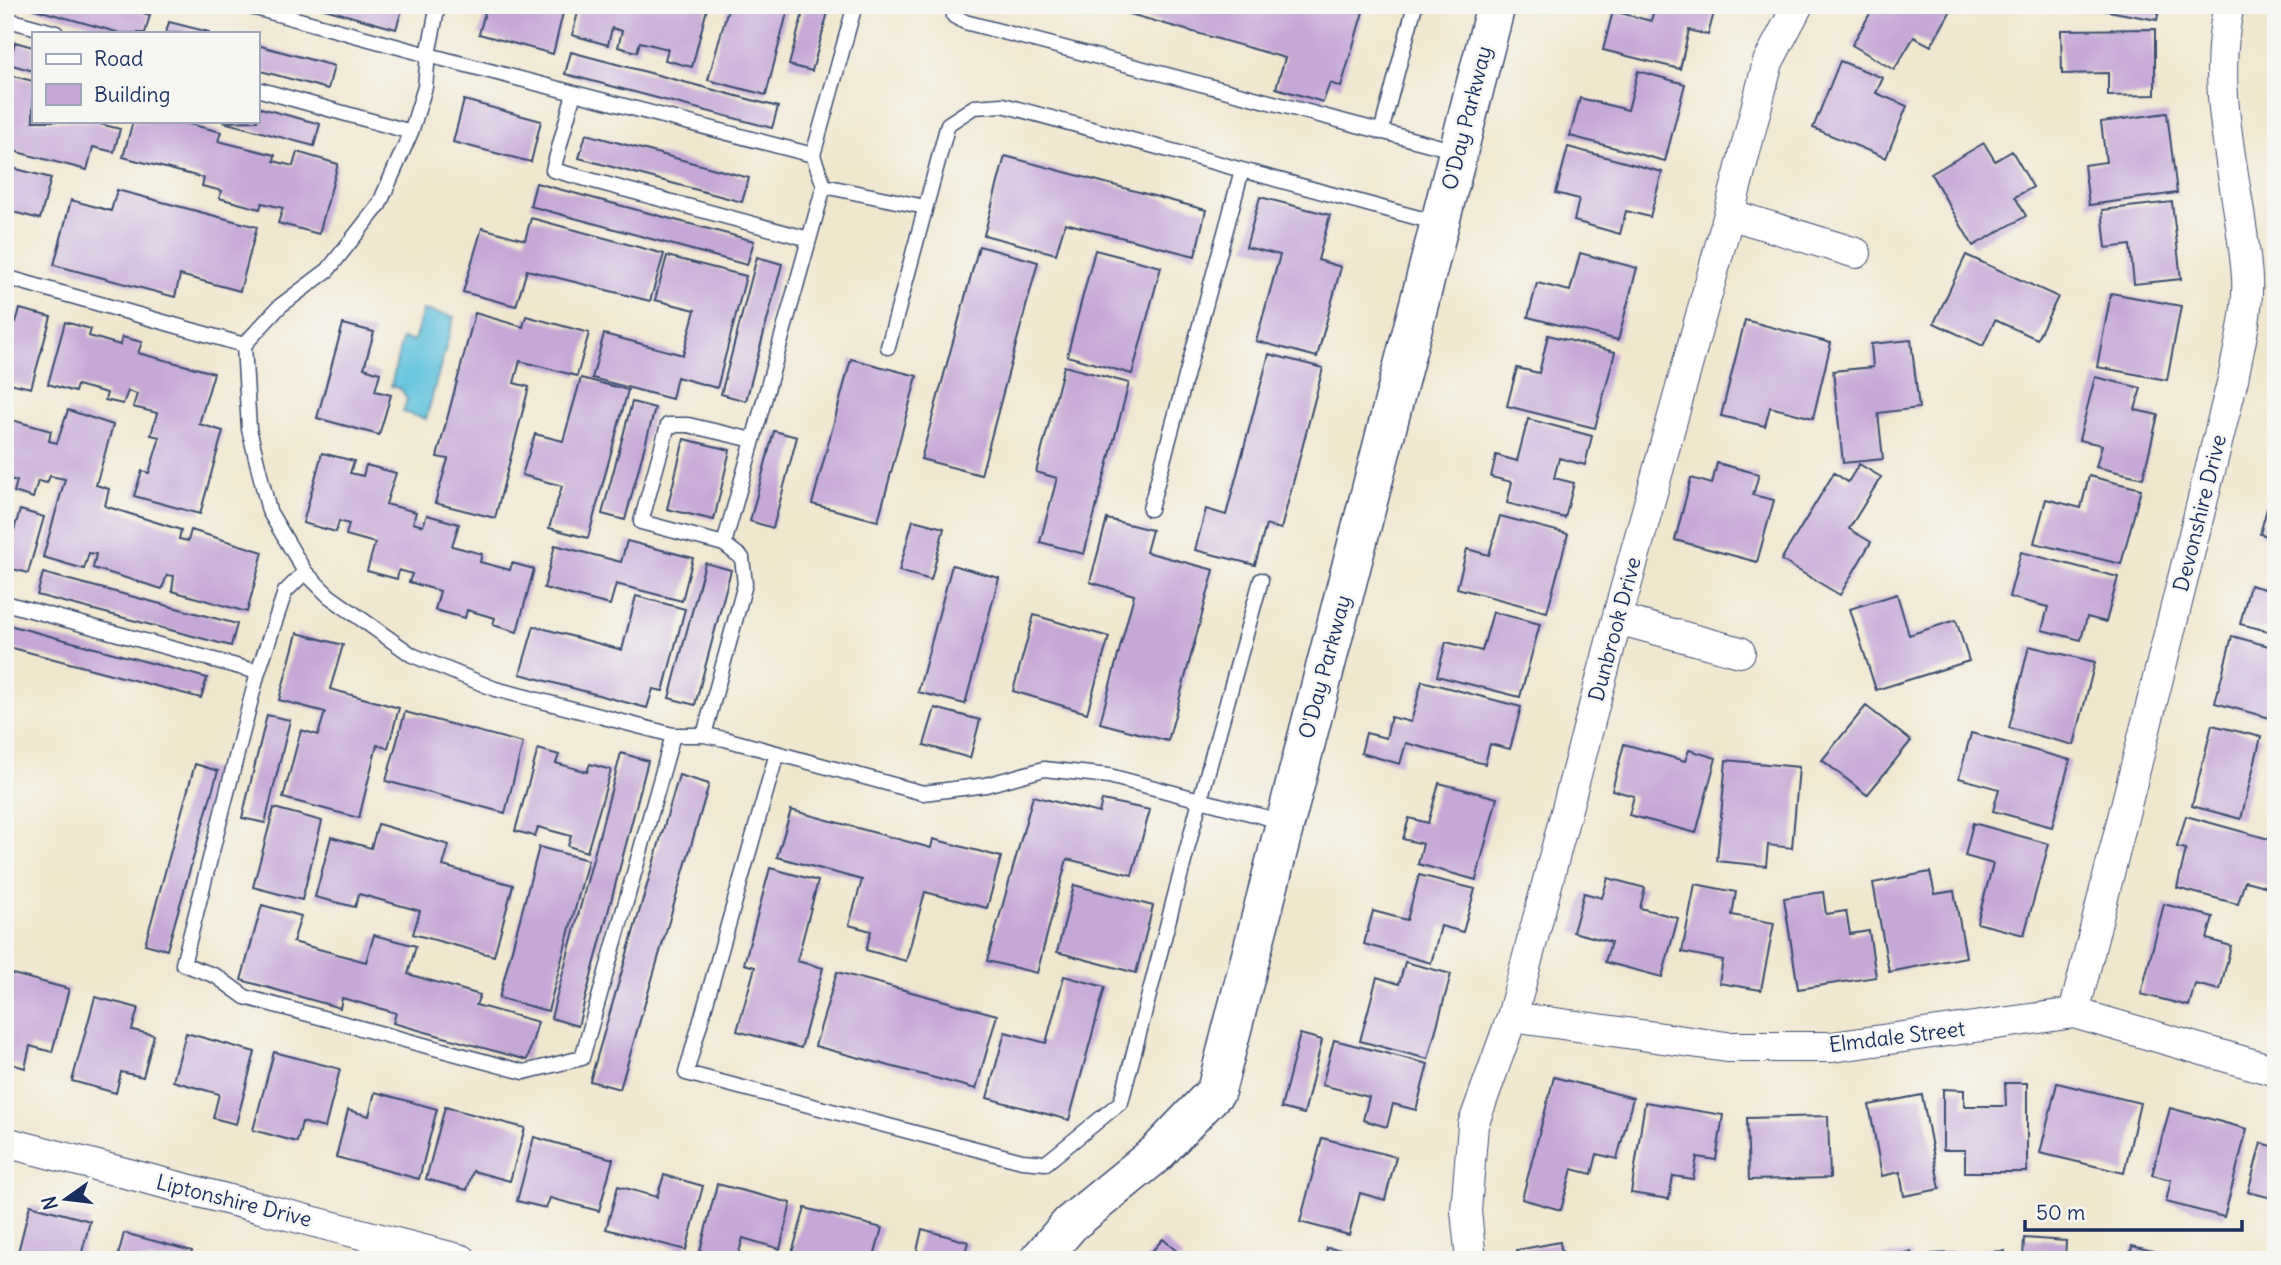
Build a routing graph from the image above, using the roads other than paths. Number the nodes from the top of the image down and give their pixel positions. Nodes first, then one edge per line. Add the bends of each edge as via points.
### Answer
1 (244, 5) edge
2 (438, 5) edge
3 (855, 5) edge
4 (954, 5) edge
5 (1415, 5) edge
6 (1496, 5) edge
7 (1798, 5) edge
8 (2229, 5) edge
9 (5, 19) edge
10 (52, 32) edge
11 (428, 55) junction
12 (259, 90) edge
13 (573, 93) junction
14 (411, 132) junction
15 (1381, 132) junction
16 (1458, 152) junction
17 (813, 155) junction
18 (1242, 170) junction
19 (824, 186) junction
20 (925, 207) junction
21 (1729, 215) junction
22 (1440, 224) junction
23 (809, 239) junction
24 (1856, 253) dead end
25 (5, 277) edge
26 (244, 345) junction
27 (888, 347) dead end
28 (753, 440) junction
29 (1150, 509) dead end
30 (724, 544) junction
31 (306, 572) junction
32 (1261, 580) dead end
33 (5, 603) edge
34 (1617, 619) junction
35 (1740, 652) dead end
36 (258, 672) junction
37 (673, 735) junction
38 (704, 735) junction
39 (777, 753) junction
40 (1200, 800) junction
41 (1284, 822) junction
42 (2074, 1013) junction
43 (1512, 1017) junction
44 (2276, 1072) edge
45 (5, 1142) edge
46 (462, 1260) edge
47 (1039, 1260) edge
48 (1471, 1260) edge

1 - 11 lane
2 - 11 lane
3 - 17 lane
4 - 15 lane via 954,16 965,22
5 - 15 lane
6 - 16 street, O'Day Parkway
7 - 21 street, Dunbrook Drive via 1768,61
8 - 42 street, Devonshire Drive via 2223,31 2222,81 2247,306 2233,379
9 - 10 lane
11 - 13 lane
11 - 14 lane via 425,87
12 - 14 lane
13 - 17 lane
13 - 23 lane via 553,170
14 - 26 lane via 379,205 328,270 280,306
15 - 16 lane
16 - 22 street, O'Day Parkway
17 - 19 lane
18 - 20 lane via 1003,105 974,107 948,124
18 - 22 lane
18 - 29 lane
19 - 20 lane
19 - 23 lane
20 - 27 lane
21 - 24 street
21 - 34 street, Dunbrook Drive
22 - 41 street, O'Day Parkway
23 - 28 lane
25 - 26 lane
26 - 31 lane via 249,429 269,511
28 - 30 lane
28 - 30 lane via 668,425 641,522
30 - 38 lane via 742,558 746,584
31 - 36 lane via 285,592
31 - 37 lane via 329,596 412,655 495,689
32 - 40 lane
33 - 36 lane
34 - 35 street
34 - 43 street, Dunbrook Drive
36 - 37 lane via 183,964 216,976 245,997 524,1072 582,1058
37 - 38 lane
38 - 39 lane
39 - 40 lane via 923,793 986,785 1044,769 1109,776
39 - 40 lane via 686,1073 1022,1161 1046,1163 1121,1102
40 - 41 lane
41 - 47 street, O'Day Parkway via 1216,1091 1156,1154 1070,1224
42 - 43 street, Elmdale Street via 1832,1047 1727,1047
42 - 44 street, Elmdale Street
43 - 48 street, Dunbrook Drive via 1473,1125 1466,1211
45 - 46 street, Liptonshire Drive

